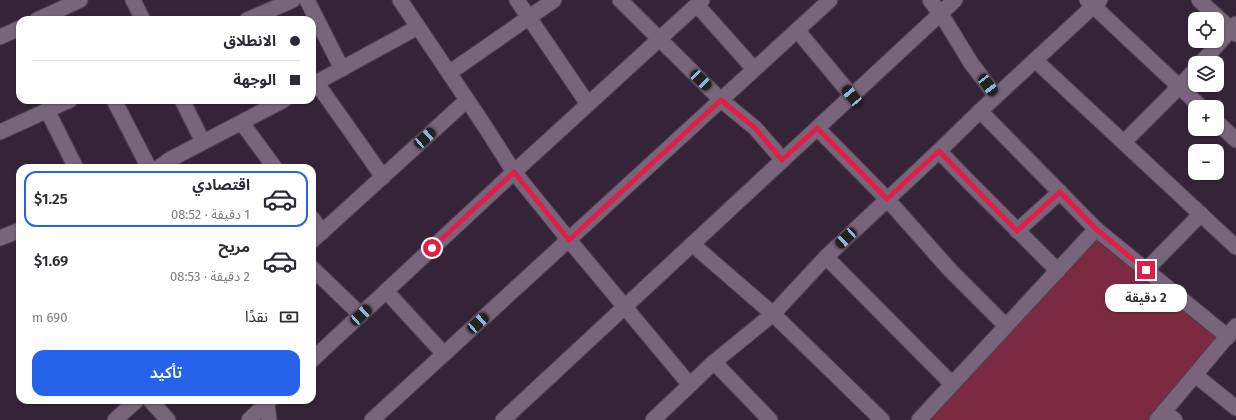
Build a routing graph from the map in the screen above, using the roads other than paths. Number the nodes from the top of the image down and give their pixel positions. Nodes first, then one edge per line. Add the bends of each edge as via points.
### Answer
1 (80, 0) edge
2 (133, 0) edge
3 (293, 0) edge
4 (307, 0) edge
5 (400, 0) edge
6 (517, 0) edge
7 (554, 0) edge
8 (620, 0) edge
9 (930, 0) edge
10 (955, 0) edge
11 (1199, 0) edge
12 (1093, 2) edge
13 (699, 3) edge
14 (820, 3) edge
15 (941, 14) junction
16 (46, 16) edge
17 (140, 16) edge
18 (256, 16) edge
19 (315, 16) edge
20 (316, 17) edge
21 (529, 17) junction
22 (418, 27) junction
23 (1234, 29) edge
24 (16, 30) edge
25 (797, 30) junction
26 (0, 37) edge
27 (660, 40) junction
28 (1208, 56) edge
29 (1035, 60) junction
30 (342, 68) junction
31 (754, 69) junction
32 (449, 73) junction
33 (1188, 77) edge
34 (316, 83) edge
35 (316, 87) edge
36 (1179, 87) junction
37 (852, 96) junction
38 (996, 96) junction
39 (468, 100) junction
40 (721, 100) junction
41 (1193, 100) edge
42 (61, 104) edge
43 (116, 104) edge
44 (184, 104) edge
45 (277, 104) edge
46 (588, 104) junction
47 (47, 110) junction
48 (980, 111) junction
49 (242, 123) junction
50 (817, 128) junction
51 (1224, 129) edge
52 (0, 132) edge
53 (1236, 140) edge
54 (203, 142) junction
55 (1124, 142) junction
56 (939, 151) junction
57 (782, 160) junction
58 (74, 164) edge
59 (147, 164) edge
60 (163, 164) edge
61 (272, 164) edge
62 (514, 172) junction
63 (383, 177) junction
64 (1060, 192) junction
65 (887, 199) junction
66 (1201, 214) junction
67 (1096, 229) junction
68 (1017, 231) junction
69 (16, 232) edge
70 (317, 236) edge
71 (0, 238) edge
72 (569, 240) junction
73 (692, 244) junction
74 (1236, 247) edge
75 (826, 257) junction
76 (1146, 270) junction
77 (1058, 271) junction
78 (316, 272) edge
79 (386, 292) junction
80 (625, 306) junction
81 (772, 314) junction
82 (361, 315) junction
83 (1006, 326) junction
84 (1232, 331) edge
85 (444, 354) junction
86 (316, 356) edge
87 (714, 362) junction
88 (1195, 375) junction
89 (952, 384) junction
90 (690, 385) junction
91 (133, 404) edge
92 (154, 404) edge
93 (265, 404) edge
94 (268, 404) edge
95 (1236, 408) edge
96 (1165, 417) edge
97 (660, 418) edge
98 (115, 420) edge
99 (168, 420) edge
100 (249, 420) edge
101 (269, 420) edge
102 (372, 420) edge
103 (503, 420) edge
104 (770, 420) edge
105 (882, 420) edge
106 (919, 420) edge

1 - 16 street
2 - 17 street
3 - 18 street
4 - 19 street
5 - 22 street
6 - 21 street
7 - 21 street
8 - 27 street
9 - 15 street
10 - 15 street
11 - 23 street
12 - 29 street
12 - 36 street
13 - 27 street
13 - 31 street
14 - 25 street
15 - 37 street
15 - 38 street via 971,63
20 - 30 street
21 - 32 street
21 - 46 street
22 - 30 street
22 - 32 street
23 - 28 street
24 - 26 street
25 - 31 street
25 - 37 street
27 - 40 street
27 - 46 street
29 - 38 street
29 - 55 street
30 - 34 street
31 - 40 street
32 - 39 street
33 - 36 street
35 - 63 street
36 - 41 street
36 - 55 street
37 - 50 street
38 - 48 street
39 - 62 street
39 - 63 street
40 - 57 street via 755,128
40 - 72 street
42 - 47 street
43 - 59 street
44 - 54 street
45 - 49 street
46 - 62 street
47 - 52 street
47 - 58 street
48 - 56 street
48 - 64 street
49 - 54 street
49 - 61 street
50 - 57 street
50 - 65 street
51 - 53 street
54 - 60 street
55 - 66 street
56 - 65 street
56 - 68 street
57 - 73 street
62 - 72 street
62 - 79 street
63 - 70 street
64 - 67 street
64 - 68 street
65 - 75 street
65 - 83 street via 950,270
66 - 74 street
66 - 76 street
67 - 76 street
67 - 77 street
68 - 77 street
69 - 71 street
72 - 80 street
72 - 85 street
73 - 80 street
73 - 81 street
75 - 81 street
75 - 89 street
76 - 84 street
77 - 83 street
78 - 82 street
79 - 82 street
79 - 85 street
80 - 90 street
80 - 103 street
81 - 87 street
81 - 105 street
82 - 86 street
83 - 89 street
84 - 88 street
85 - 102 street
87 - 90 street
87 - 104 street
88 - 95 street
88 - 96 street
89 - 106 street
90 - 97 street
91 - 98 street
92 - 99 street
93 - 100 street
94 - 101 street

